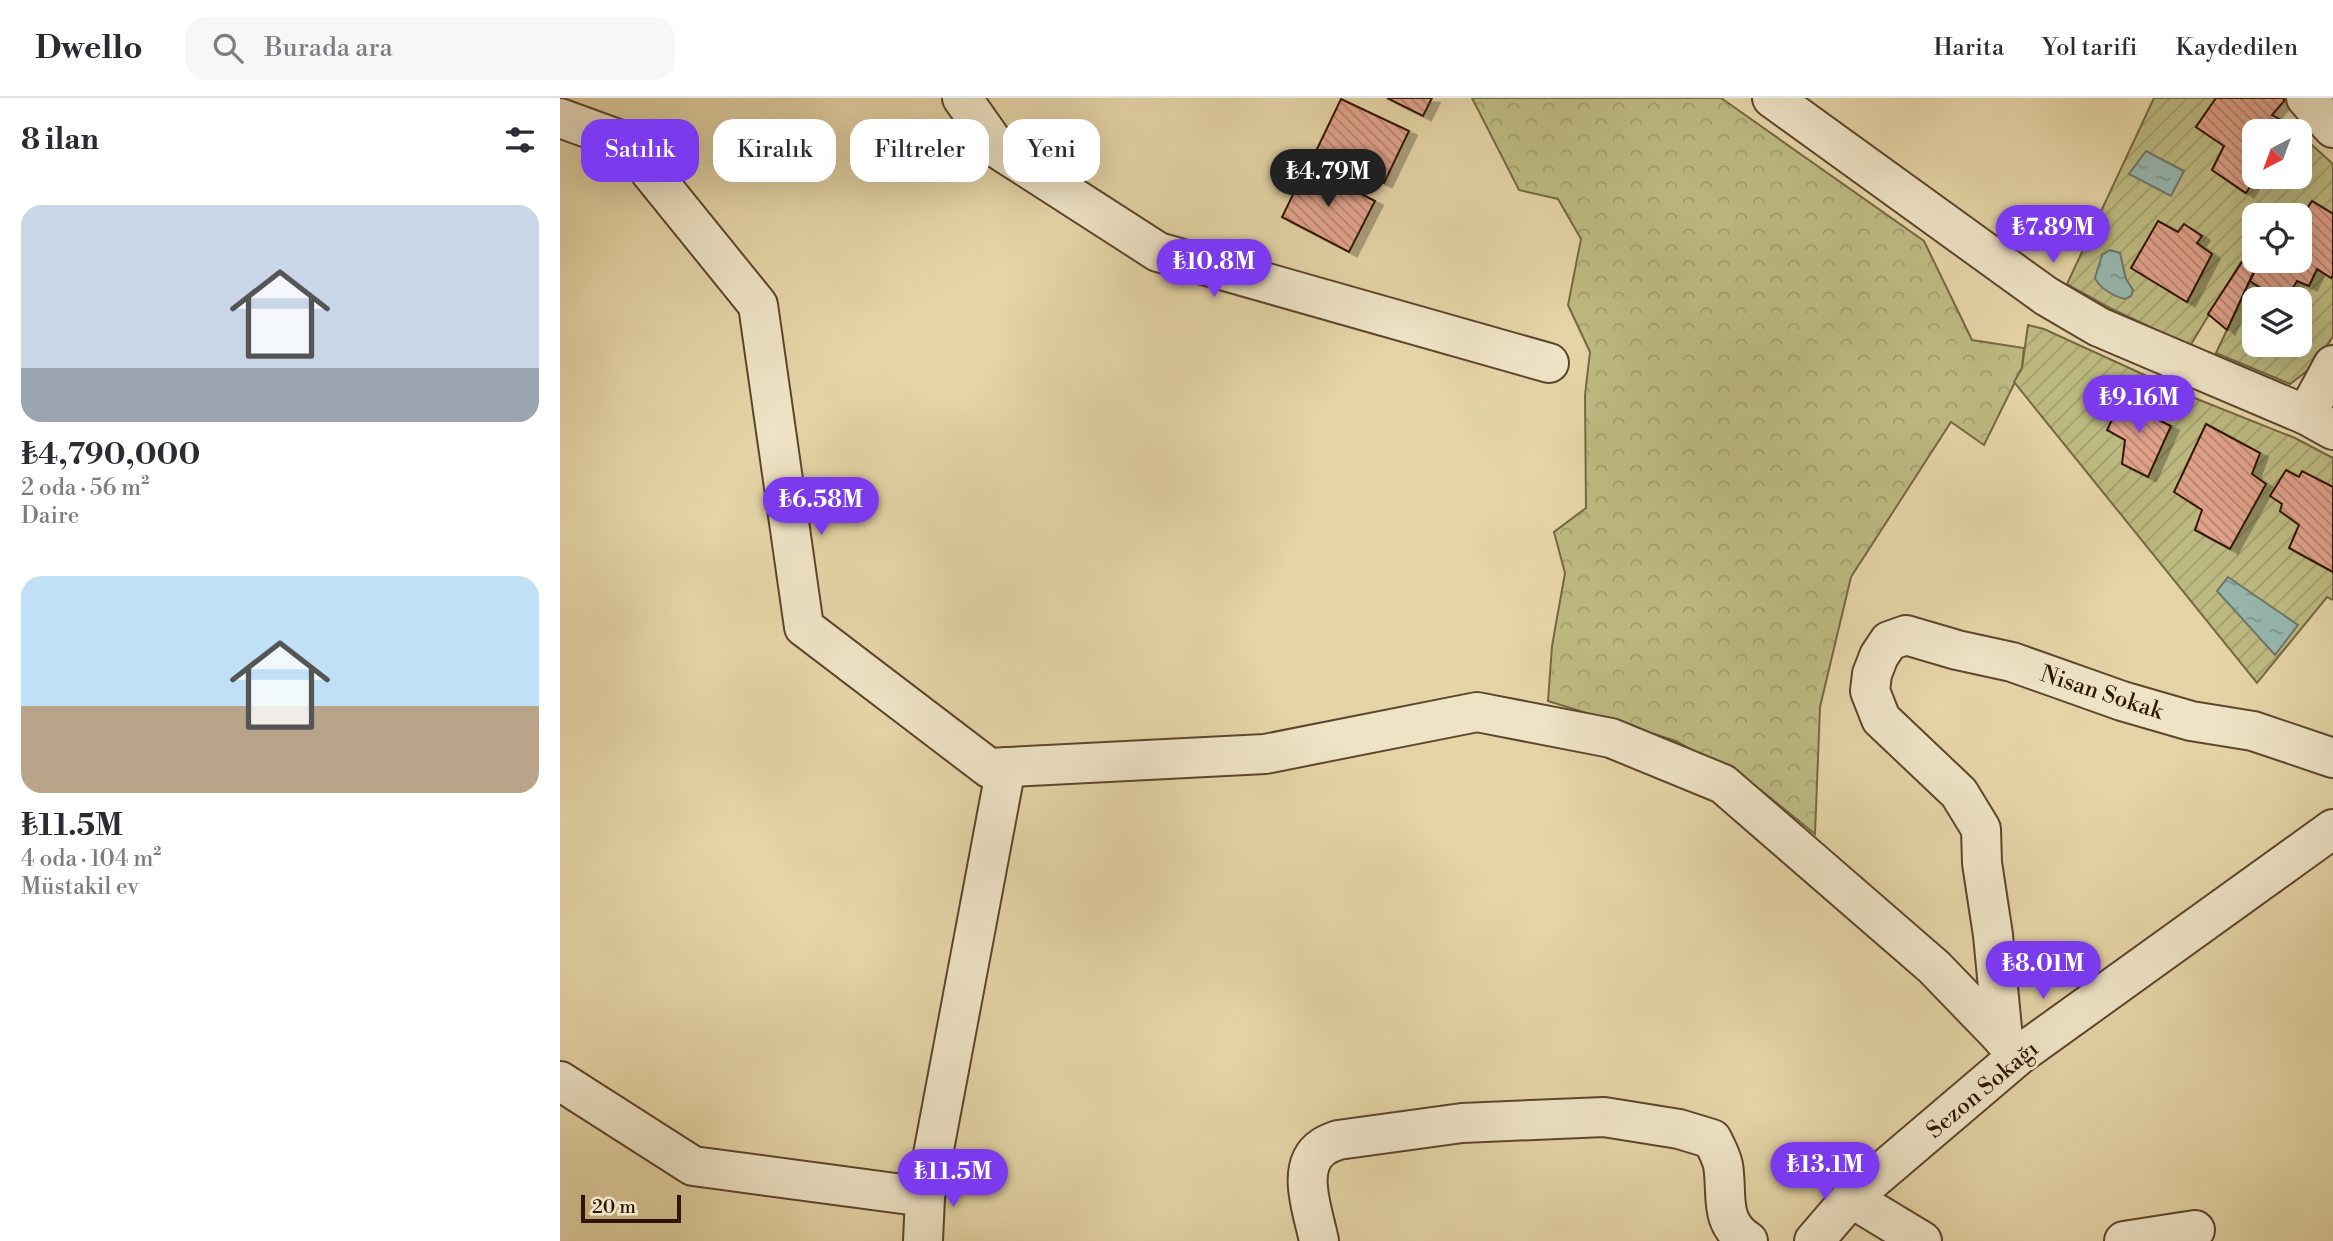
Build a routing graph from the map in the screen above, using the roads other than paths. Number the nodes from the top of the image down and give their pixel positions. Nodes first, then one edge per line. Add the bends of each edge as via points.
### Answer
1 (962, 98) edge
2 (1772, 98) edge
3 (2306, 98) edge
4 (560, 118) edge
5 (2333, 128) edge
6 (1549, 363) dead end
7 (2333, 365) edge
8 (2319, 422) edge
9 (2333, 758) edge
10 (1006, 767) junction
11 (2333, 829) edge
12 (2011, 1047) junction
13 (560, 1081) edge
14 (925, 1197) junction
15 (1857, 1202) junction
16 (2195, 1230) dead end
17 (923, 1241) edge
18 (1319, 1241) edge
19 (1748, 1241) edge
20 (1814, 1241) edge
21 (1828, 1241) edge
22 (1922, 1241) edge
23 (2124, 1241) edge

1 - 6 street via 998,149 1158,252
2 - 8 street via 2046,296 2099,327
3 - 5 street
4 - 10 street via 626,142 758,305 804,627 989,768
7 - 8 street
9 - 12 street, Nisan Sokak via 2253,731 2191,721 2122,701 2012,662 1906,635 1889,641 1872,674 1870,691 1881,719 1959,793 1981,829 1982,863
10 - 12 street via 1265,754 1477,712 1611,738 1723,784 1934,967
10 - 14 street
11 - 12 street, Sezon Sokağı
12 - 15 street, Sezon Sokağı
13 - 14 street via 694,1166
14 - 17 street
15 - 20 street, Sezon Sokağı
15 - 21 street
15 - 22 street
16 - 23 street
18 - 19 street via 1307,1184 1310,1162 1321,1148 1338,1140 1462,1123 1604,1117 1712,1139 1723,1162 1727,1217

